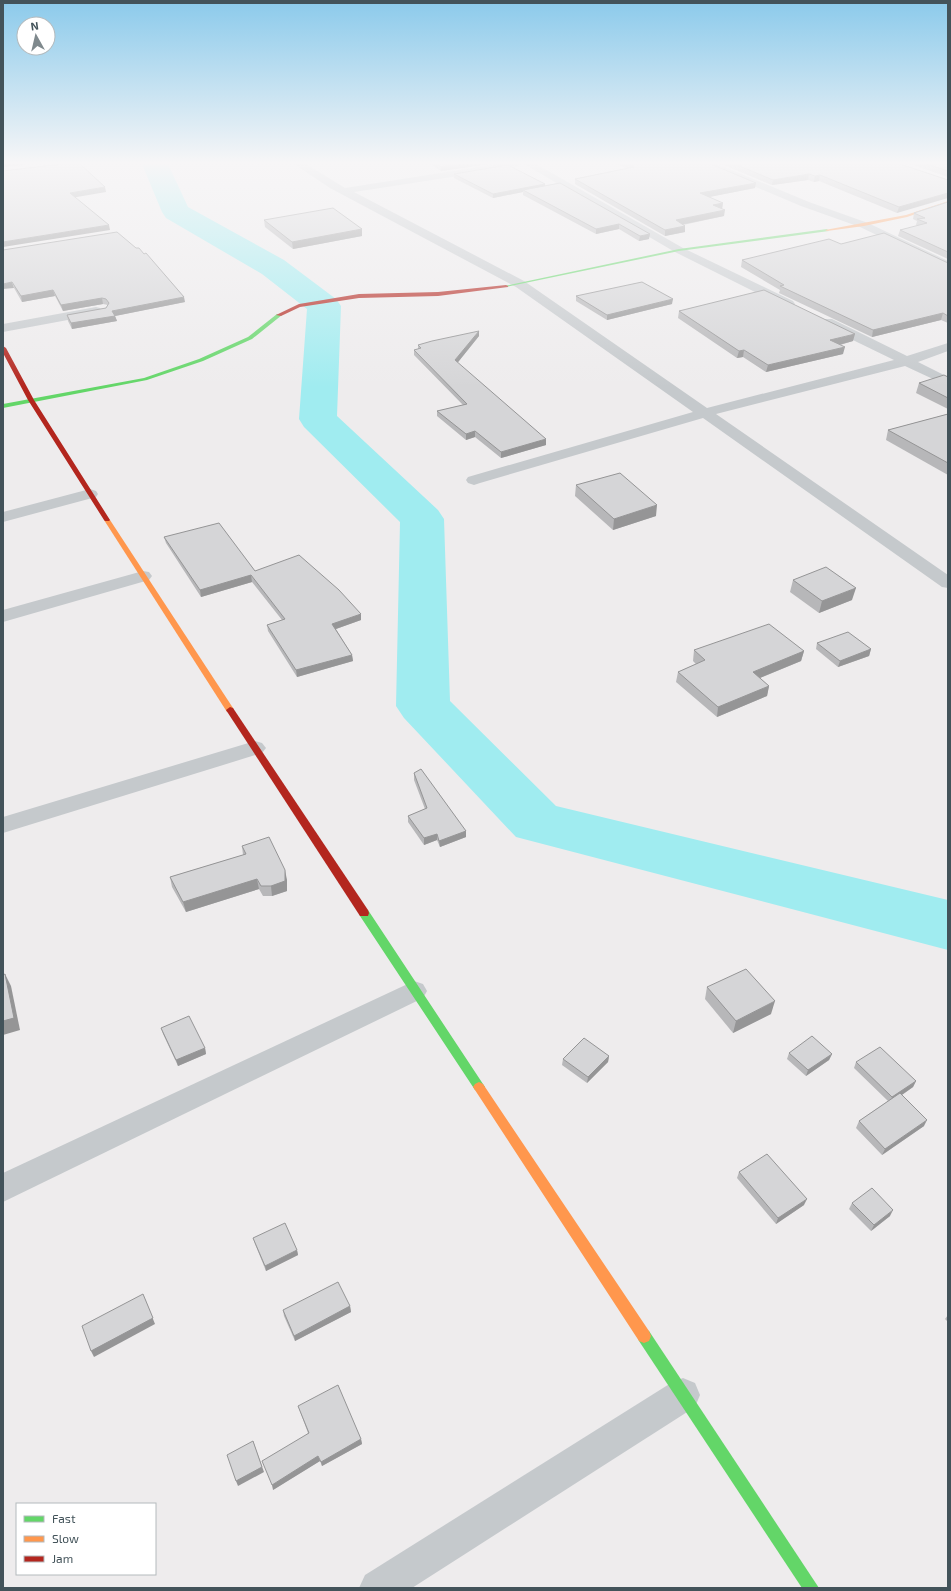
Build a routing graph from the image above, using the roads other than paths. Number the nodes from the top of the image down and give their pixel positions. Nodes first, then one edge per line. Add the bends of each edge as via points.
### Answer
1 (433, 238) edge
2 (659, 238) edge
3 (767, 238) edge
4 (892, 238) edge
5 (680, 250) junction
6 (948, 265) edge
7 (520, 284) junction
8 (798, 308) edge
9 (103, 309) edge
10 (819, 318) edge
11 (3, 328) edge
12 (948, 346) edge
13 (3, 348) edge
14 (907, 360) junction
15 (948, 382) edge
16 (31, 400) junction
17 (3, 406) edge
18 (705, 413) junction
19 (474, 480) dead end
20 (90, 494) junction
21 (3, 517) edge
22 (143, 576) junction
23 (948, 583) edge
24 (3, 616) edge
25 (254, 748) junction
26 (3, 825) edge
27 (414, 991) junction
28 (3, 1188) edge
29 (683, 1395) junction
30 (378, 1588) edge
31 (811, 1588) edge

1 - 7 street
2 - 5 street
3 - 5 street
4 - 6 street
5 - 7 street
5 - 8 street
7 - 16 street via 438,294 359,296 299,306 281,313 250,338 201,360 145,379
7 - 18 street
9 - 11 street
10 - 14 street
12 - 14 street
13 - 16 street
14 - 15 street
14 - 18 street
16 - 17 street
16 - 20 street
18 - 19 street
18 - 23 street
20 - 21 street
20 - 22 street
22 - 24 street
22 - 25 street
25 - 26 street
25 - 27 street
27 - 28 street
27 - 29 street
29 - 30 street
29 - 31 street

